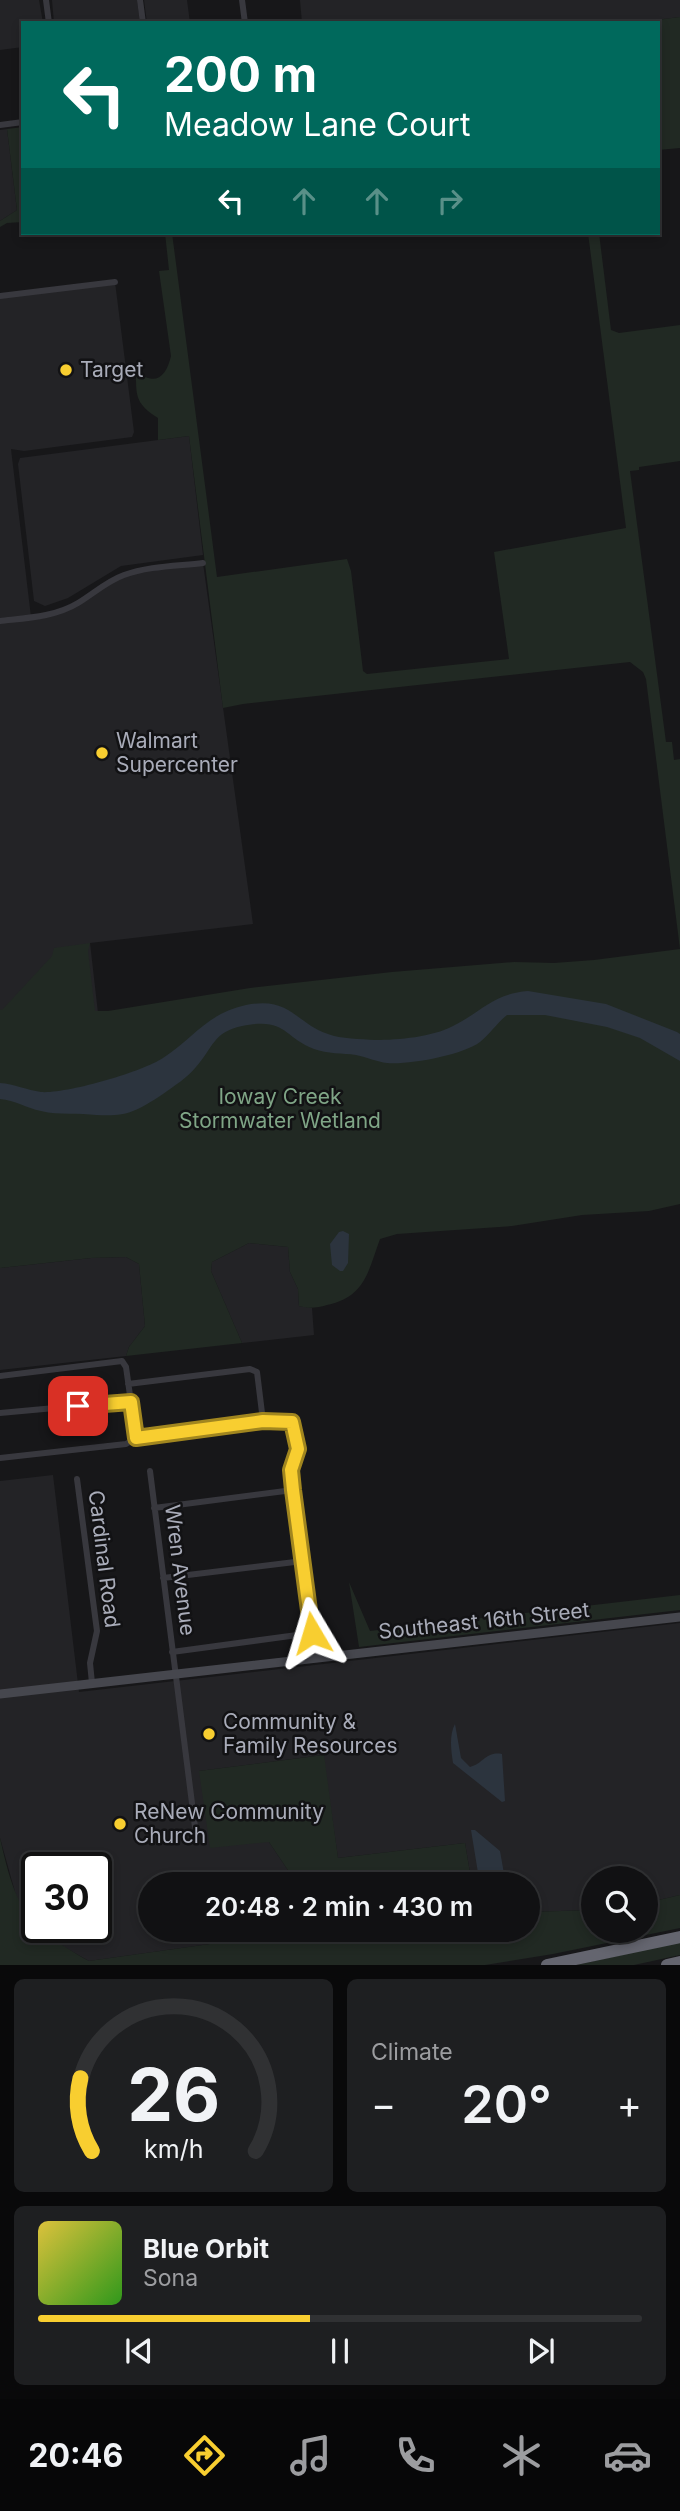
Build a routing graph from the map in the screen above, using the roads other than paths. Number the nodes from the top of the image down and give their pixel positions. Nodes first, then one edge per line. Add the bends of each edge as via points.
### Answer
1 (46, 0) edge
2 (140, 0) edge
3 (242, 0) edge
4 (49, 21) edge
5 (144, 21) edge
6 (245, 21) edge
7 (21, 122) edge
8 (0, 125) edge
9 (115, 282) dead end
10 (0, 296) edge
11 (203, 563) dead end
12 (0, 621) edge
13 (0, 1376) edge
14 (128, 1384) junction
15 (131, 1402) junction
16 (0, 1413) edge
17 (263, 1421) junction
18 (136, 1438) junction
19 (0, 1458) edge
20 (150, 1471) dead end
21 (77, 1479) dead end
22 (293, 1490) junction
23 (154, 1508) junction
24 (303, 1561) junction
25 (163, 1578) junction
26 (680, 1617) edge
27 (312, 1633) junction
28 (172, 1652) junction
29 (316, 1657) junction
30 (175, 1673) junction
31 (92, 1683) junction
32 (0, 1694) edge
33 (195, 1827) dead end
34 (680, 1937) edge
35 (680, 1962) edge
36 (553, 1964) edge
37 (540, 1965) edge
38 (667, 1965) edge

1 - 4 street
2 - 5 street
3 - 6 street
7 - 8 street
9 - 10 street
11 - 12 street via 135,571 76,605 46,615
13 - 14 street via 122,1361
14 - 15 street
14 - 17 street via 250,1368 257,1372
15 - 16 street
15 - 18 street
17 - 18 street
17 - 22 street via 292,1422 298,1449 291,1470
18 - 19 street via 126,1444
20 - 23 street, Wren Avenue
21 - 31 street, Cardinal Road via 97,1631 90,1663
22 - 23 street
22 - 24 street
23 - 25 street, Wren Avenue
24 - 25 street
24 - 27 street
25 - 28 street, Wren Avenue
26 - 29 main road, Southeast 16th Street
27 - 28 street
27 - 29 street
28 - 30 street, Wren Avenue
29 - 30 main road, Southeast 16th Street
30 - 31 main road, Southeast 16th Street
30 - 33 street, Wren Avenue
31 - 32 main road, Southeast 16th Street
34 - 36 highway
35 - 38 highway
36 - 37 highway

